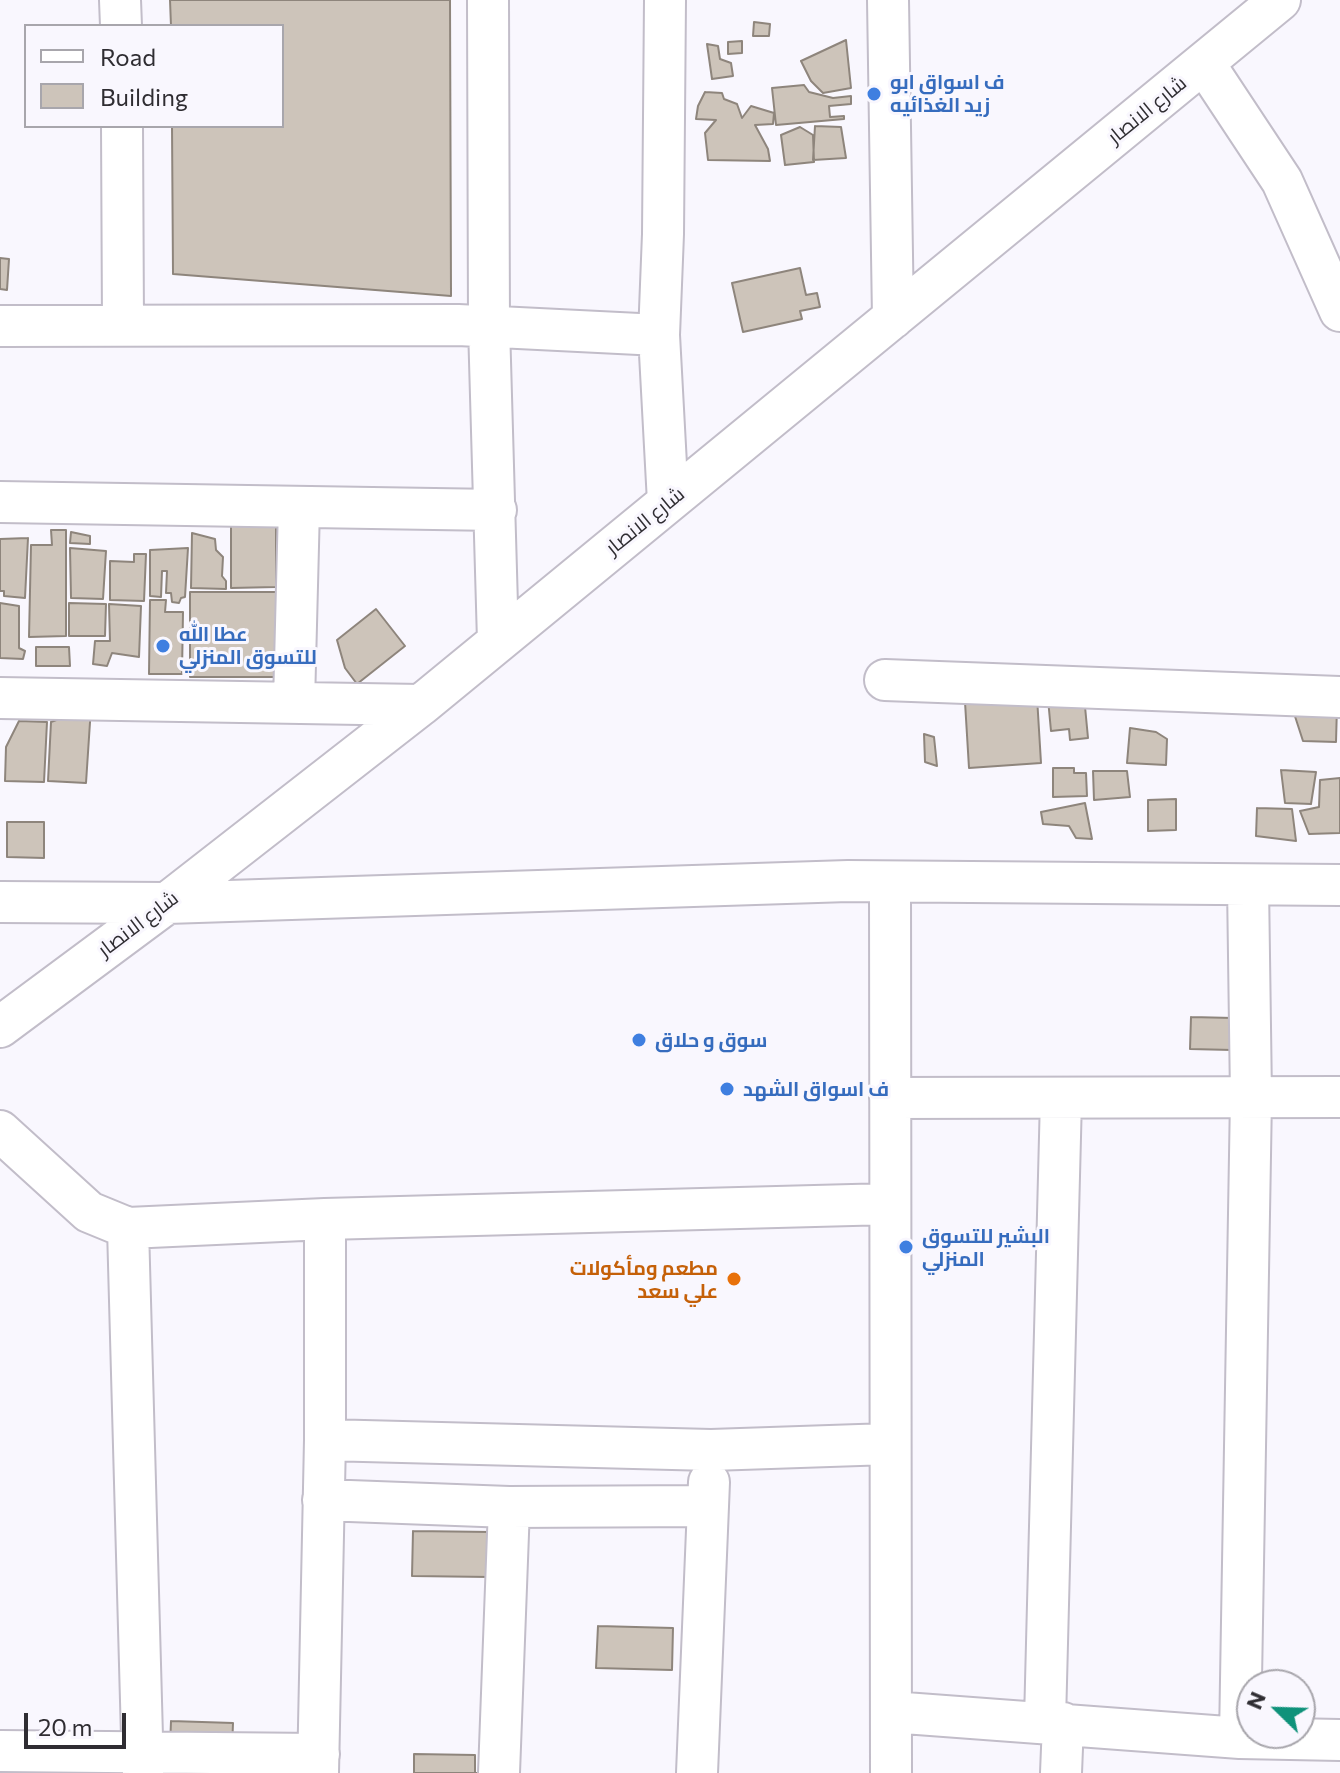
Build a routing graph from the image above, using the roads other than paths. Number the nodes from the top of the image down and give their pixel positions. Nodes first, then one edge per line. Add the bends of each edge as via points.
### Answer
1 (120, 0) edge
2 (488, 0) edge
3 (665, 0) edge
4 (888, 0) edge
5 (1280, 0) edge
6 (121, 24) edge
7 (1204, 63) junction
8 (122, 128) edge
9 (1340, 311) edge
10 (893, 318) junction
11 (123, 324) junction
12 (0, 326) edge
13 (489, 326) junction
14 (659, 335) junction
15 (0, 502) edge
16 (668, 502) junction
17 (299, 507) junction
18 (496, 510) junction
19 (498, 641) junction
20 (885, 680) dead end
21 (1340, 697) edge
22 (0, 698) edge
23 (294, 703) junction
24 (421, 705) junction
25 (890, 882) junction
26 (1248, 885) junction
27 (1340, 885) edge
28 (0, 902) edge
29 (167, 903) junction
30 (0, 1027) edge
31 (1251, 1097) junction
32 (1340, 1097) edge
33 (890, 1098) junction
34 (1061, 1098) junction
35 (0, 1131) edge
36 (890, 1204) junction
37 (325, 1219) junction
38 (128, 1228) junction
39 (325, 1440) junction
40 (889, 1444) junction
41 (711, 1450) junction
42 (323, 1500) junction
43 (708, 1506) junction
44 (509, 1507) junction
45 (1241, 1669) edge
46 (891, 1712) junction
47 (1054, 1722) junction
48 (1236, 1738) edge
49 (1316, 1740) edge
50 (1340, 1740) edge
51 (0, 1751) edge
52 (143, 1762) edge
53 (318, 1763) edge
54 (499, 1773) edge
55 (697, 1773) edge
56 (891, 1773) edge
57 (1061, 1773) edge

1 - 6 street
2 - 13 street
3 - 14 street
4 - 10 street
5 - 7 street, شارع الانصار
7 - 9 street via 1282,181
7 - 10 street, شارع الانصار
8 - 11 street
10 - 16 street, شارع الانصار
11 - 12 street
11 - 13 street
13 - 14 street
13 - 18 street
14 - 16 street
15 - 17 street
16 - 19 street, شارع الانصار
17 - 18 street
17 - 23 street
18 - 19 street
19 - 24 street, شارع الانصار
20 - 21 street
22 - 23 street
23 - 24 street
24 - 29 street, شارع الانصار
25 - 26 street
25 - 29 street
25 - 33 street
26 - 27 street
26 - 31 street
28 - 29 street
29 - 30 street, شارع الانصار
31 - 32 street
31 - 34 street
31 - 45 street
33 - 34 street
33 - 36 street
34 - 47 street
35 - 38 street via 89,1212
36 - 37 street
36 - 40 street
37 - 38 street
37 - 39 street
38 - 52 street
39 - 41 street
39 - 42 street
40 - 41 street
40 - 46 street
41 - 43 street
42 - 44 street
42 - 53 street
43 - 44 street
43 - 55 street
44 - 54 street
46 - 47 street
46 - 56 street
47 - 48 street
47 - 57 street
49 - 50 street
51 - 52 street
52 - 53 street

